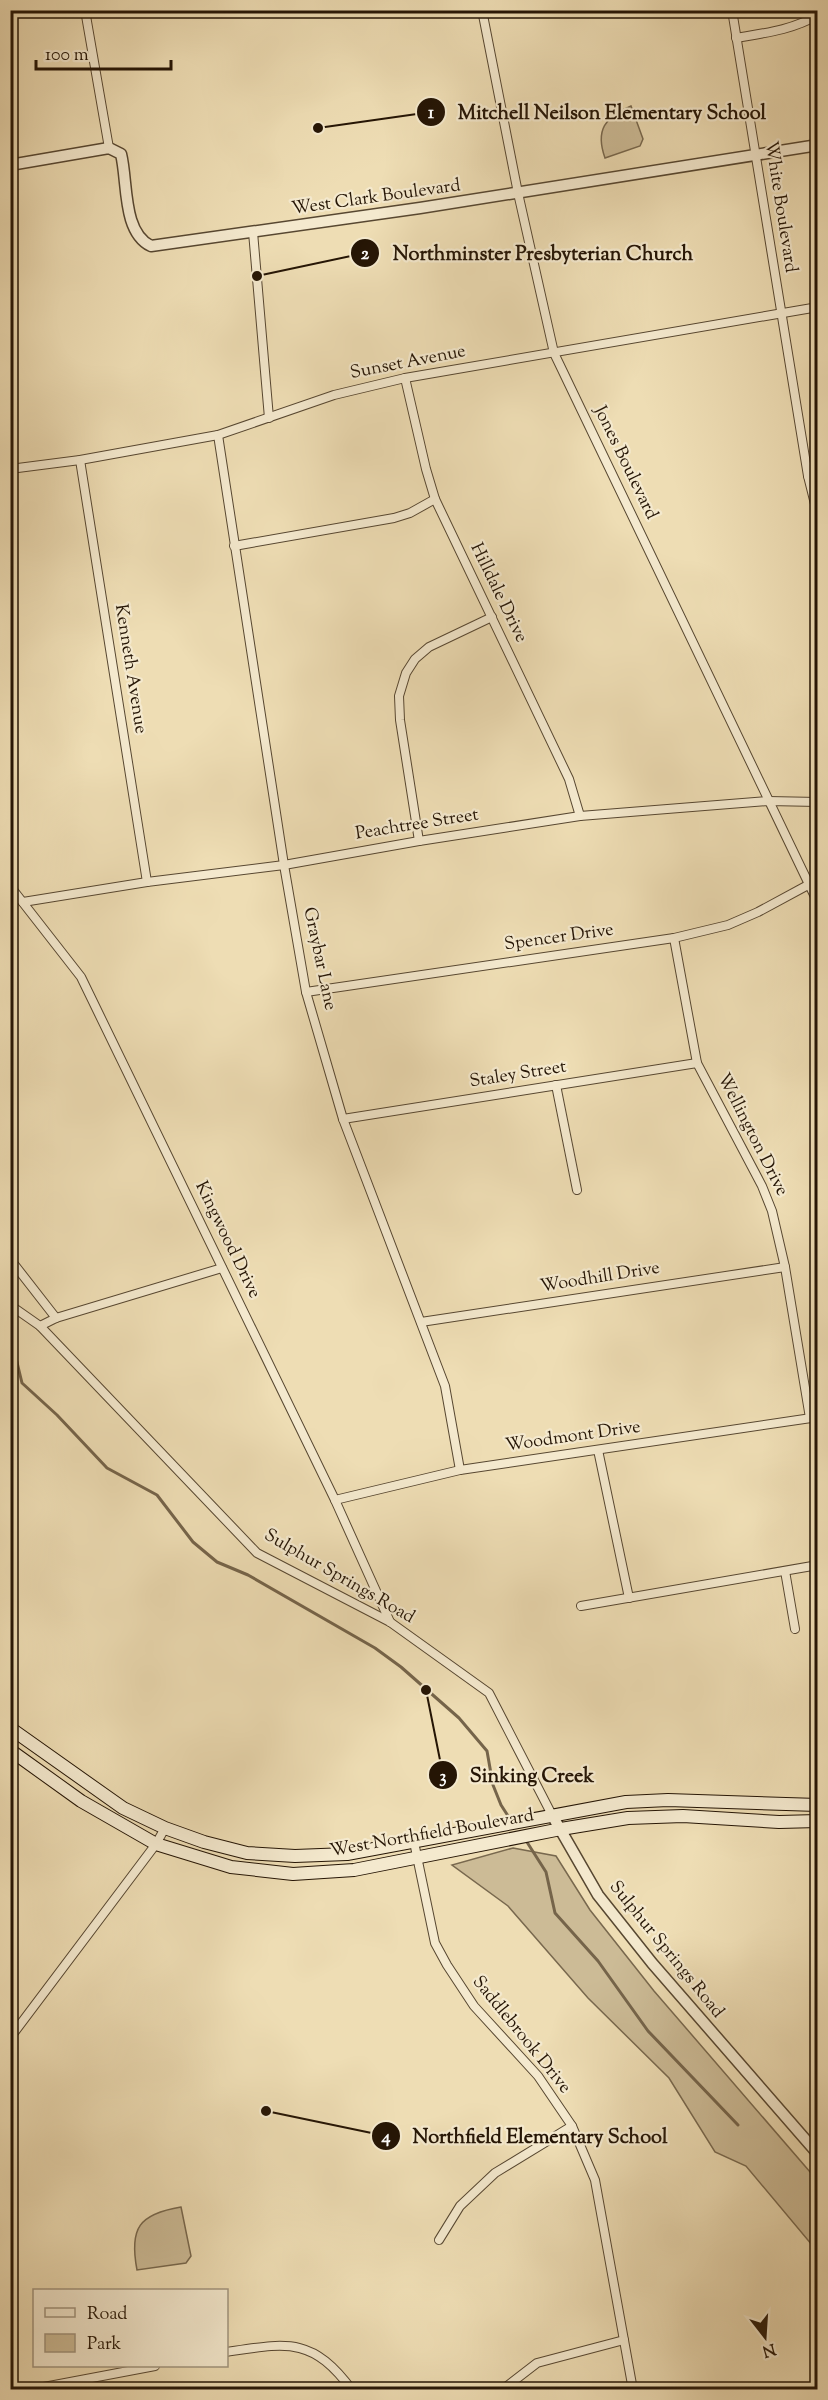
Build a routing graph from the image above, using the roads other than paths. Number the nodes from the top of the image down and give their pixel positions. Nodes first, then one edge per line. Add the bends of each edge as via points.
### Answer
1 (85, 10) edge
2 (482, 10) edge
3 (732, 10) edge
4 (818, 15) edge
5 (736, 38) junction
6 (818, 145) edge
7 (109, 148) junction
8 (755, 155) junction
9 (10, 165) edge
10 (518, 193) junction
11 (253, 232) junction
12 (818, 307) edge
13 (781, 313) junction
14 (554, 353) junction
15 (405, 378) junction
16 (269, 418) junction
17 (218, 435) junction
18 (81, 460) junction
19 (11, 466) edge
20 (813, 475) edge
21 (435, 499) junction
22 (818, 516) edge
23 (234, 546) junction
24 (492, 617) junction
25 (768, 801) junction
26 (818, 802) edge
27 (580, 816) junction
28 (419, 841) junction
29 (284, 865) junction
30 (147, 882) junction
31 (808, 885) junction
32 (10, 886) edge
33 (23, 902) junction
34 (818, 903) edge
35 (674, 938) junction
36 (306, 992) junction
37 (697, 1063) junction
38 (556, 1085) junction
39 (344, 1119) junction
40 (577, 1190) dead end
41 (10, 1259) edge
42 (785, 1267) junction
43 (222, 1268) junction
44 (10, 1305) edge
45 (56, 1318) junction
46 (421, 1322) junction
47 (40, 1326) junction
48 (814, 1418) edge
49 (598, 1450) junction
50 (460, 1470) junction
51 (335, 1500) junction
52 (818, 1565) edge
53 (784, 1570) junction
54 (629, 1598) junction
55 (581, 1606) dead end
56 (390, 1622) junction
57 (795, 1629) dead end
58 (10, 1728) edge
59 (10, 1750) edge
60 (818, 1805) edge
61 (552, 1815) junction
62 (818, 1821) edge
63 (165, 1828) junction
64 (561, 1829) junction
65 (414, 1842) junction
66 (156, 1844) junction
67 (418, 1858) junction
68 (10, 2038) edge
69 (572, 2126) junction
70 (818, 2154) edge
71 (439, 2240) dead end
72 (624, 2340) junction
73 (228, 2352) edge
74 (150, 2367) edge
75 (28, 2390) edge
76 (352, 2390) edge
77 (502, 2390) edge
78 (633, 2390) edge

1 - 7 street
2 - 10 street, Jones Boulevard
3 - 5 street, White Boulevard
4 - 5 street via 781,31
5 - 8 street, White Boulevard
6 - 8 street, West Clark Boulevard
7 - 9 street
7 - 11 street, West Clark Boulevard via 121,154 131,224 141,242 171,245
8 - 10 street, West Clark Boulevard
8 - 13 street, White Boulevard
10 - 11 street, West Clark Boulevard
10 - 14 street, Jones Boulevard
11 - 16 street
12 - 13 street, Sunset Avenue
13 - 14 street, Sunset Avenue
13 - 20 street, White Boulevard
14 - 15 street, Sunset Avenue
14 - 25 street, Jones Boulevard
15 - 16 street, Sunset Avenue via 334,395
15 - 21 street, Hilldale Drive
16 - 17 street, Sunset Avenue
17 - 18 street, Sunset Avenue
17 - 23 street, Graybar Lane
18 - 19 street, Sunset Avenue
18 - 30 street, Kenneth Avenue
20 - 22 street, White Boulevard
21 - 23 street via 394,518
21 - 24 street, Hilldale Drive
23 - 29 street, Graybar Lane
24 - 27 street, Hilldale Drive via 569,779
24 - 28 street via 429,647 406,673 399,696 400,720
25 - 26 street, Peachtree Street
25 - 27 street, Peachtree Street
25 - 31 street, Jones Boulevard
27 - 28 street, Peachtree Street
28 - 29 street, Peachtree Street
29 - 30 street, Peachtree Street
29 - 36 street, Graybar Lane
30 - 33 street, Peachtree Street
31 - 34 street, Jones Boulevard
31 - 35 street, Spencer Drive via 728,925
32 - 33 street, Kingwood Drive
33 - 43 street, Kingwood Drive via 81,977
35 - 36 street, Spencer Drive
35 - 37 street, Wellington Drive
36 - 39 street, Graybar Lane
37 - 38 street, Staley Street
37 - 42 street, Wellington Drive via 762,1186
38 - 39 street, Staley Street
38 - 40 street
39 - 46 street, Graybar Lane
41 - 45 street
42 - 46 street, Woodhill Drive
42 - 48 street, Wellington Drive
43 - 45 street
43 - 51 street, Kingwood Drive
44 - 47 street, Sulphur Springs Road
45 - 47 street
46 - 50 street, Graybar Lane via 445,1386
47 - 56 street, Sulphur Springs Road via 257,1553
48 - 49 street, Woodmont Drive
49 - 50 street, Woodmont Drive
49 - 54 street
50 - 51 street, Woodmont Drive
51 - 56 street, Kingwood Drive
52 - 53 street
53 - 54 street
53 - 57 street
54 - 55 street
56 - 61 street, Sulphur Springs Road via 489,1693
58 - 63 main road, West Northfield Boulevard via 123,1808
59 - 66 main road, West Northfield Boulevard via 81,1802
60 - 61 main road, West Northfield Boulevard via 668,1800 626,1802
61 - 64 street, Sulphur Springs Road
61 - 65 main road, West Northfield Boulevard
62 - 64 main road, West Northfield Boulevard via 683,1816 628,1818
63 - 65 main road, West Northfield Boulevard via 247,1853 295,1856 347,1854
63 - 66 street
64 - 67 main road, West Northfield Boulevard
64 - 70 street, Sulphur Springs Road via 589,1881 618,1921
65 - 67 street, Saddlebrook Drive
66 - 67 main road, West Northfield Boulevard via 231,1867 293,1874 354,1870
66 - 68 street
67 - 69 street, Saddlebrook Drive via 435,1943 456,1981 538,2076
69 - 71 street via 495,2173 460,2206
69 - 72 street, Saddlebrook Drive via 595,2181
72 - 77 street via 537,2363
72 - 78 street, Saddlebrook Drive
73 - 76 street via 267,2346 305,2348 330,2364
74 - 75 street

